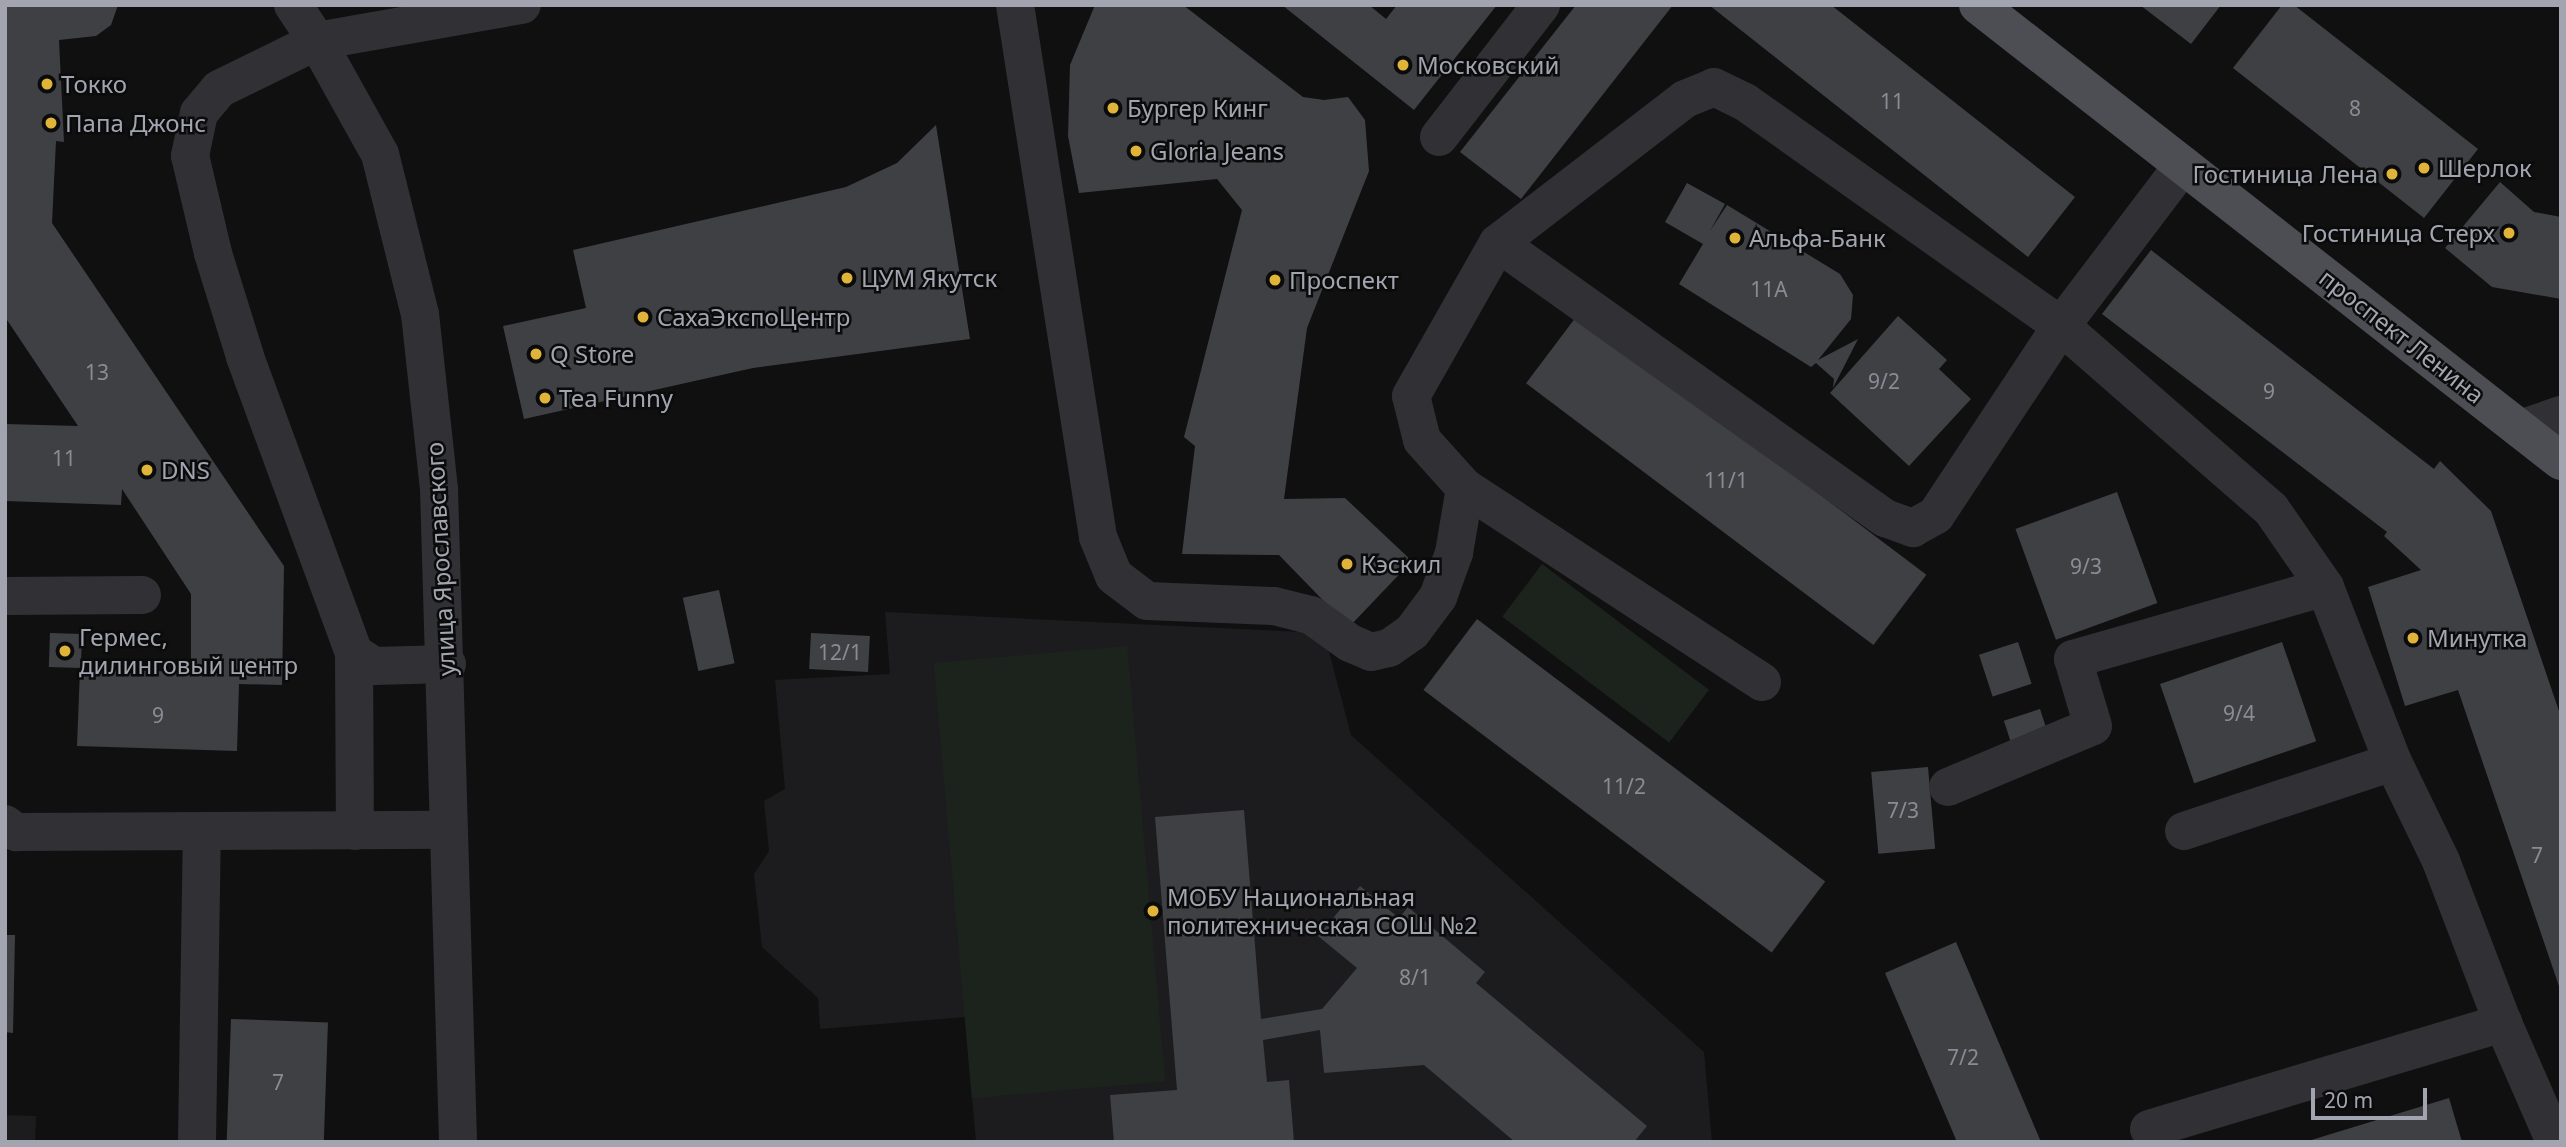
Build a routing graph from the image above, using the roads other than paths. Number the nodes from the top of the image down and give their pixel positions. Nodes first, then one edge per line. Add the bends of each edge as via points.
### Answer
1 (292, 5) edge
2 (522, 5) edge
3 (1015, 5) edge
4 (1541, 5) edge
5 (1978, 5) edge
6 (317, 41) junction
7 (1439, 137) dead end
8 (2183, 165) junction
9 (1498, 243) junction
10 (2061, 326) junction
11 (2561, 415) edge
12 (2520, 429) junction
13 (2561, 461) edge
14 (1465, 488) junction
15 (2325, 587) junction
16 (142, 595) dead end
17 (5, 596) edge
18 (354, 653) junction
19 (447, 664) junction
20 (1762, 682) dead end
21 (2393, 761) junction
22 (1948, 787) dead end
23 (447, 830) junction
24 (355, 831) junction
25 (2184, 831) dead end
26 (9, 833) edge
27 (202, 834) junction
28 (2503, 1023) junction
29 (2149, 1129) dead end
30 (197, 1142) edge
31 (458, 1142) edge
32 (2555, 1142) edge

1 - 6 street, улица Ярославского
2 - 6 street
3 - 14 street via 1098,537 1114,576 1147,601 1274,606 1311,615 1371,652 1389,648 1412,632 1438,597 1454,553
4 - 7 street
5 - 8 main road, проспект Ленина
6 - 18 street via 219,89 199,113 190,156 213,253 245,356
6 - 19 street, улица Ярославского via 380,154 420,314 439,489
8 - 10 street
8 - 12 main road, проспект Ленина
9 - 10 street via 1685,99 1714,87 1745,102
9 - 10 street via 1885,517 1913,528 1936,515
9 - 14 street via 1411,396 1422,440
10 - 15 street via 2271,509
11 - 12 street
12 - 13 main road, проспект Ленина
14 - 20 street
15 - 21 street
15 - 22 street via 2073,659 2093,726
16 - 17 street
18 - 19 street via 374,666
18 - 24 street
19 - 23 street, улица Ярославского
21 - 25 street
21 - 28 street via 2441,861
23 - 24 street
23 - 31 street, улица Ярославского
24 - 27 street
26 - 27 street
27 - 30 street
28 - 29 street
28 - 32 street

